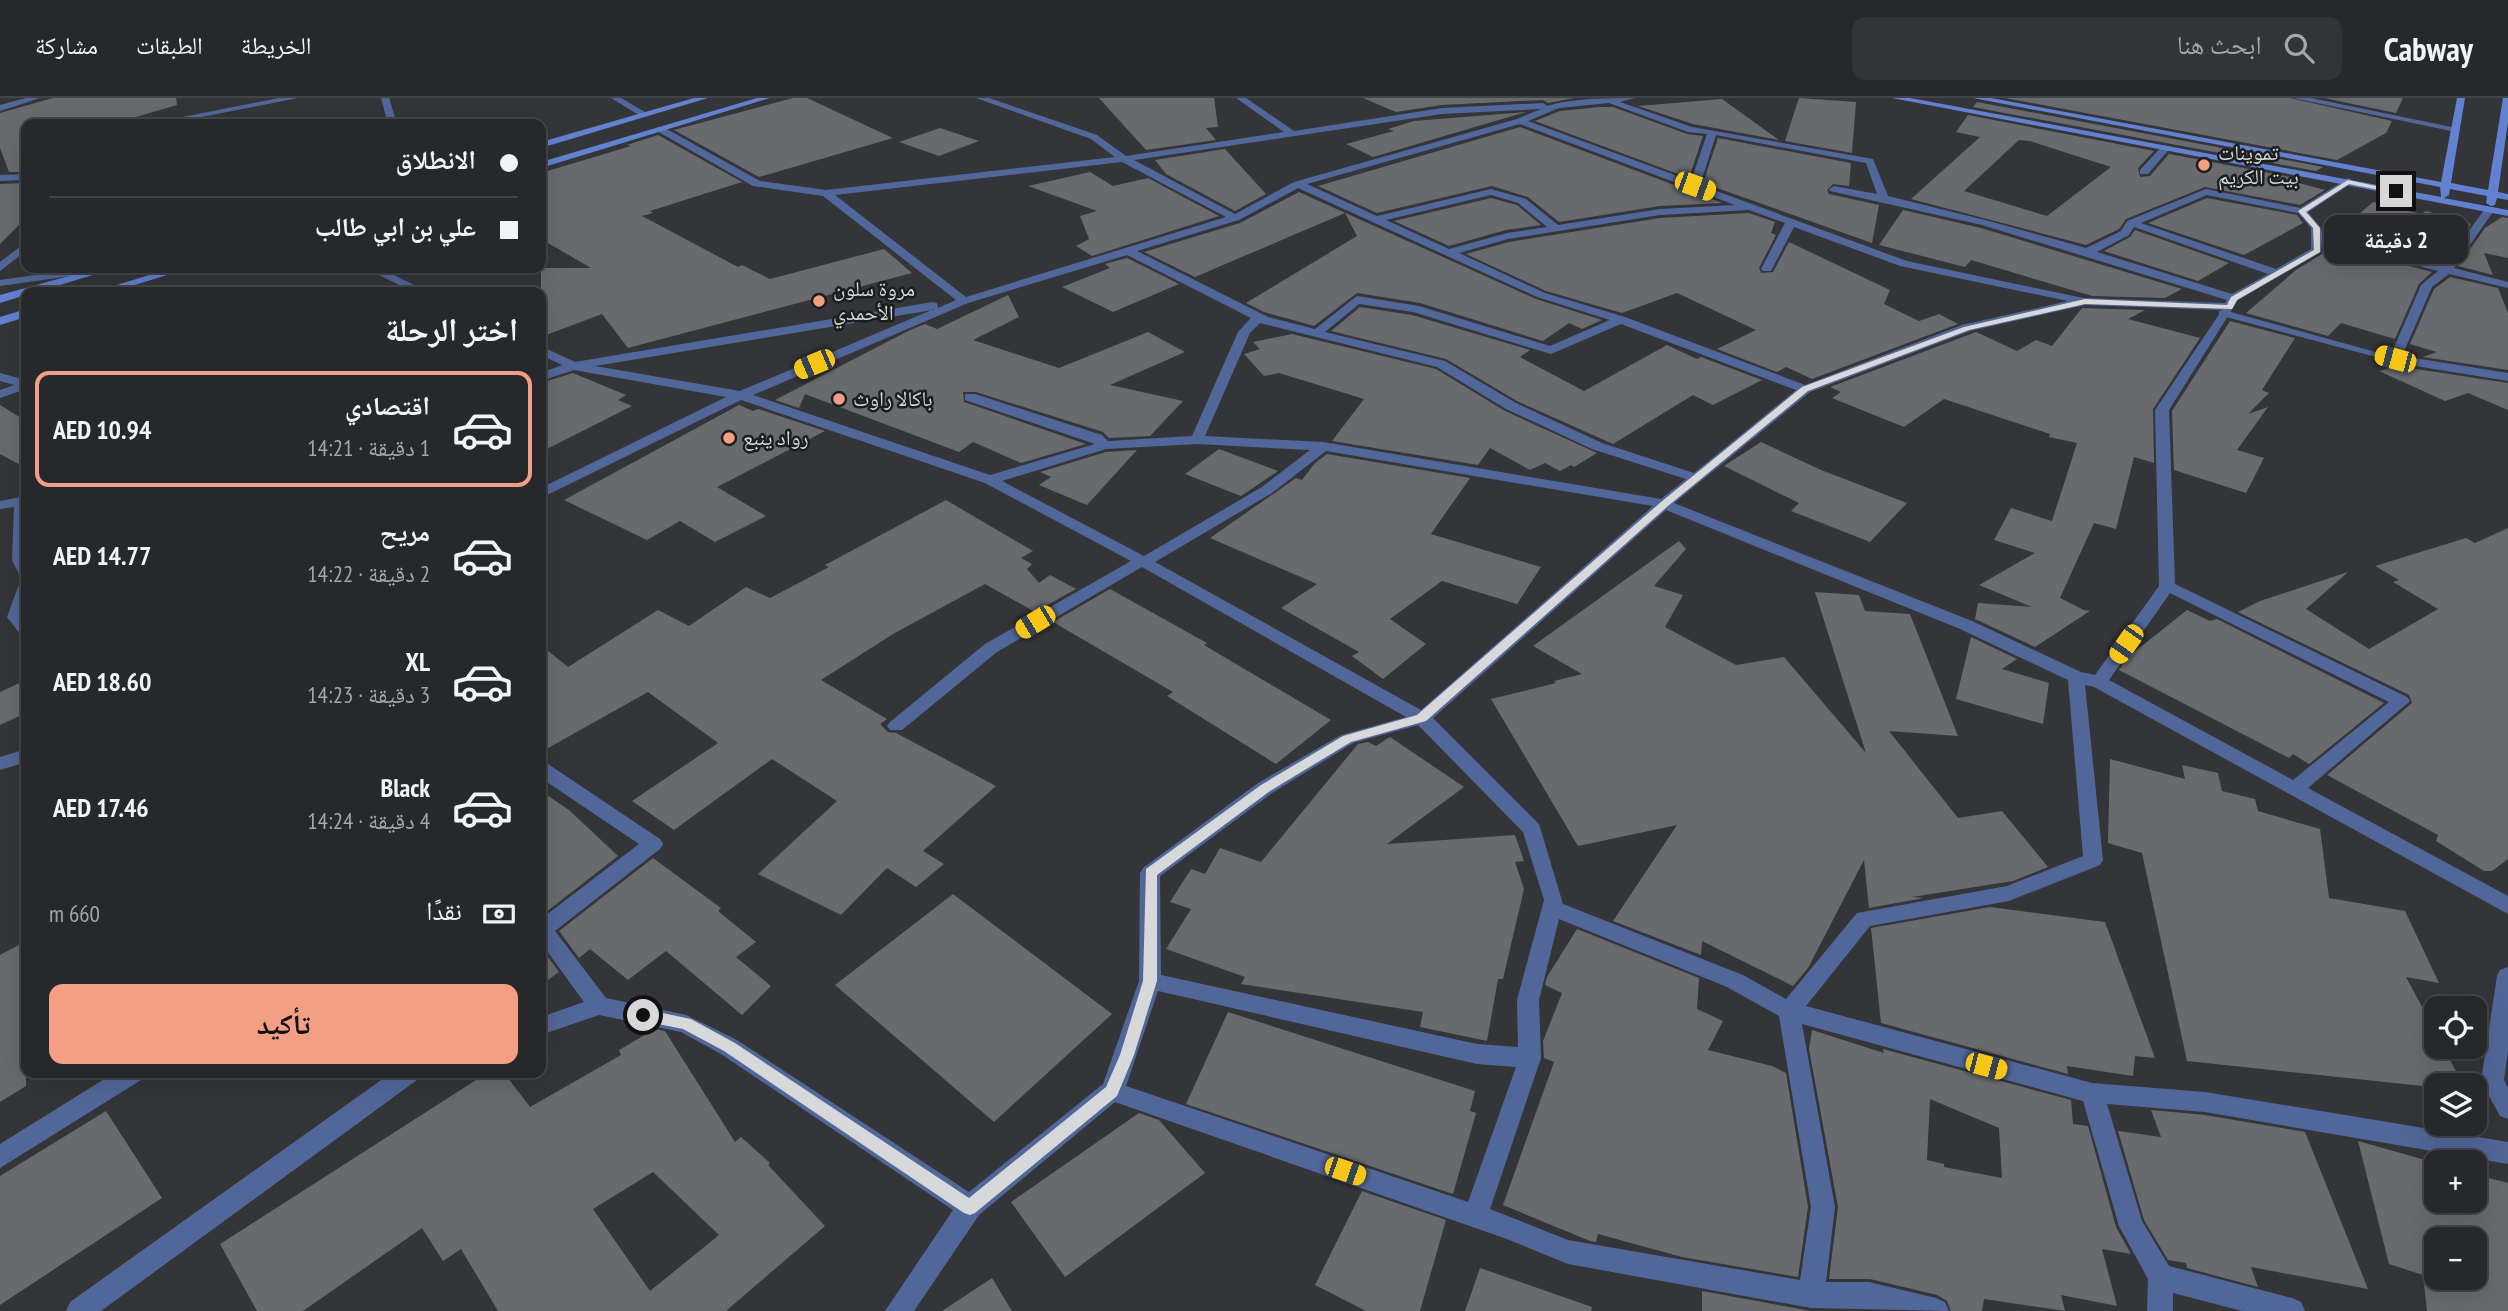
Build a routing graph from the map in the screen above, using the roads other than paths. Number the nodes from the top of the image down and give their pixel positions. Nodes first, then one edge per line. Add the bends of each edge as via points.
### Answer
1 (36, 98) edge
2 (294, 98) edge
3 (385, 98) edge
4 (615, 98) edge
5 (704, 98) edge
6 (766, 98) edge
7 (980, 98) edge
8 (1240, 98) edge
9 (1631, 98) edge
10 (1896, 98) edge
11 (1977, 98) edge
12 (2297, 98) edge
13 (2461, 98) edge
14 (2507, 98) edge
15 (275, 99) edge
16 (1613, 102) junction
17 (1557, 105) junction
18 (0, 108) edge
19 (645, 115) junction
20 (177, 119) edge
21 (391, 119) edge
22 (1520, 121) junction
23 (2456, 128) junction
24 (660, 129) junction
25 (1712, 132) junction
26 (1291, 133) junction
27 (546, 144) edge
28 (2166, 147) junction
29 (1124, 159) junction
30 (546, 163) edge
31 (2144, 172) dead end
32 (21, 177) edge
33 (0, 178) edge
34 (2348, 181) junction
35 (1298, 184) junction
36 (2446, 185) junction
37 (1695, 186) junction
38 (1834, 189) dead end
39 (826, 193) junction
40 (2493, 194) junction
41 (1884, 197) junction
42 (2508, 197) edge
43 (2443, 200) junction
44 (1750, 207) junction
45 (2490, 209) junction
46 (2302, 211) junction
47 (2508, 213) edge
48 (1234, 218) junction
49 (1375, 220) junction
50 (1791, 222) junction
51 (2131, 223) junction
52 (1556, 229) junction
53 (2315, 236) junction
54 (21, 249) edge
55 (1126, 250) junction
56 (2088, 252) junction
57 (1447, 253) junction
58 (0, 268) edge
59 (1767, 269) dead end
60 (2446, 270) junction
61 (72, 273) edge
62 (91, 273) edge
63 (166, 273) edge
64 (382, 273) edge
65 (2277, 273) junction
66 (0, 283) edge
67 (2508, 285) edge
68 (42, 287) edge
69 (118, 287) edge
70 (411, 287) edge
71 (21, 293) edge
72 (0, 299) edge
73 (964, 301) junction
74 (2085, 301) junction
75 (2229, 306) junction
76 (21, 315) edge
77 (1258, 317) junction
78 (1621, 320) junction
79 (0, 321) edge
80 (1320, 330) dead end
81 (546, 352) edge
82 (2395, 359) junction
83 (573, 366) junction
84 (546, 375) edge
85 (0, 377) edge
86 (2508, 377) edge
87 (21, 383) edge
88 (21, 386) edge
89 (1805, 389) junction
90 (0, 394) edge
91 (740, 395) junction
92 (970, 397) dead end
93 (1197, 439) junction
94 (1105, 446) junction
95 (1323, 446) junction
96 (1696, 478) junction
97 (990, 480) junction
98 (546, 492) edge
99 (21, 501) edge
100 (1664, 504) junction
101 (0, 505) edge
102 (1142, 561) junction
103 (2167, 586) junction
104 (21, 602) edge
105 (14, 623) edge
106 (2076, 677) junction
107 (2099, 682) junction
108 (1422, 718) junction
109 (896, 726) dead end
110 (21, 757) edge
111 (0, 764) edge
112 (546, 772) edge
113 (2294, 789) junction
114 (2508, 906) edge
115 (1552, 908) junction
116 (546, 926) edge
117 (546, 934) edge
118 (2508, 976) edge
119 (1150, 981) junction
120 (600, 1006) junction
121 (1789, 1012) junction
122 (546, 1024) edge
123 (1530, 1058) junction
124 (125, 1078) edge
125 (402, 1078) edge
126 (1112, 1091) junction
127 (2092, 1093) junction
128 (2508, 1109) edge
129 (2508, 1153) edge
130 (0, 1157) edge
131 (970, 1207) junction
132 (1475, 1216) junction
133 (2161, 1277) junction
134 (1811, 1295) junction
135 (79, 1311) edge
136 (898, 1311) edge
137 (1936, 1311) edge
138 (2160, 1311) edge
139 (2292, 1311) edge

1 - 18 street
2 - 15 street
3 - 21 street
4 - 19 street
5 - 19 main road
6 - 24 main road
7 - 29 street via 1094,137
8 - 26 street
9 - 16 street
10 - 28 main road
11 - 36 main road
12 - 23 street
13 - 23 main road
14 - 40 main road
15 - 20 street
16 - 17 street
16 - 25 street via 1691,130
17 - 22 street
17 - 26 street via 1442,111
19 - 27 main road
22 - 35 street
22 - 37 street
23 - 36 main road
24 - 30 main road
24 - 39 street via 757,184
25 - 37 street
25 - 41 street via 1870,161
26 - 29 street
28 - 31 street
28 - 34 main road
29 - 39 street
29 - 48 street
32 - 33 street
34 - 43 main road
34 - 46 street
35 - 48 street
35 - 49 street
36 - 40 main road
36 - 43 main road
37 - 44 street
38 - 41 street
39 - 73 street
40 - 42 main road
40 - 45 main road
41 - 56 street
43 - 45 main road
44 - 50 street
44 - 52 street via 1660,212
45 - 47 main road
45 - 60 street
46 - 51 street via 2206,192
46 - 53 street via 2316,228
48 - 55 street
49 - 52 street via 1491,192 1522,201
49 - 57 street
50 - 59 street
50 - 74 street via 1904,264
51 - 56 street via 2124,233
51 - 65 street
52 - 57 street via 1507,236
53 - 60 street
53 - 65 street via 2317,250
54 - 58 street
55 - 73 street
55 - 77 street
56 - 75 street
57 - 78 street via 1541,295
60 - 67 street
60 - 82 street via 2427,285
61 - 66 street
62 - 68 main road
63 - 69 main road
64 - 70 street
65 - 75 street
71 - 72 main road
73 - 83 street
73 - 91 street
74 - 75 street
74 - 89 street via 1966,328
75 - 82 lane
75 - 103 street via 2162,410
76 - 79 main road
77 - 93 street via 1244,332
77 - 96 street via 1441,364 1511,406 1597,446
78 - 80 street via 1551,350 1415,309 1357,300
78 - 89 street
81 - 83 street
82 - 86 street
83 - 84 street
83 - 91 street
85 - 87 street
88 - 90 street
89 - 96 street
91 - 97 street
91 - 98 street
92 - 94 street via 1097,438
93 - 94 street
93 - 95 street
94 - 97 street
95 - 100 street
95 - 102 street via 1267,491
96 - 100 street
97 - 102 street
99 - 101 street
100 - 106 street via 1966,625
100 - 108 street
102 - 108 street
102 - 109 street via 991,648
103 - 107 street
103 - 113 street via 2401,701
104 - 105 street
106 - 107 street
106 - 121 street via 2093,860 2009,893 1864,919
107 - 113 street
108 - 115 street via 1532,829 1554,900
108 - 119 street via 1347,739 1265,788 1150,873
110 - 111 street
112 - 116 street via 653,844
113 - 114 street
115 - 121 street via 1735,981
115 - 123 street via 1528,1000
117 - 120 street
118 - 128 street via 2492,1081
119 - 123 street via 1477,1054
119 - 126 street
120 - 122 street
120 - 131 street via 686,1024 729,1047
121 - 127 street
121 - 134 street via 1823,1207
123 - 132 street
124 - 130 street
125 - 135 street
126 - 131 street
126 - 132 street
127 - 129 street via 2205,1102
127 - 133 street via 2132,1226
131 - 136 street
132 - 134 street via 1568,1252
133 - 138 street
133 - 139 street
134 - 137 street via 1869,1295

